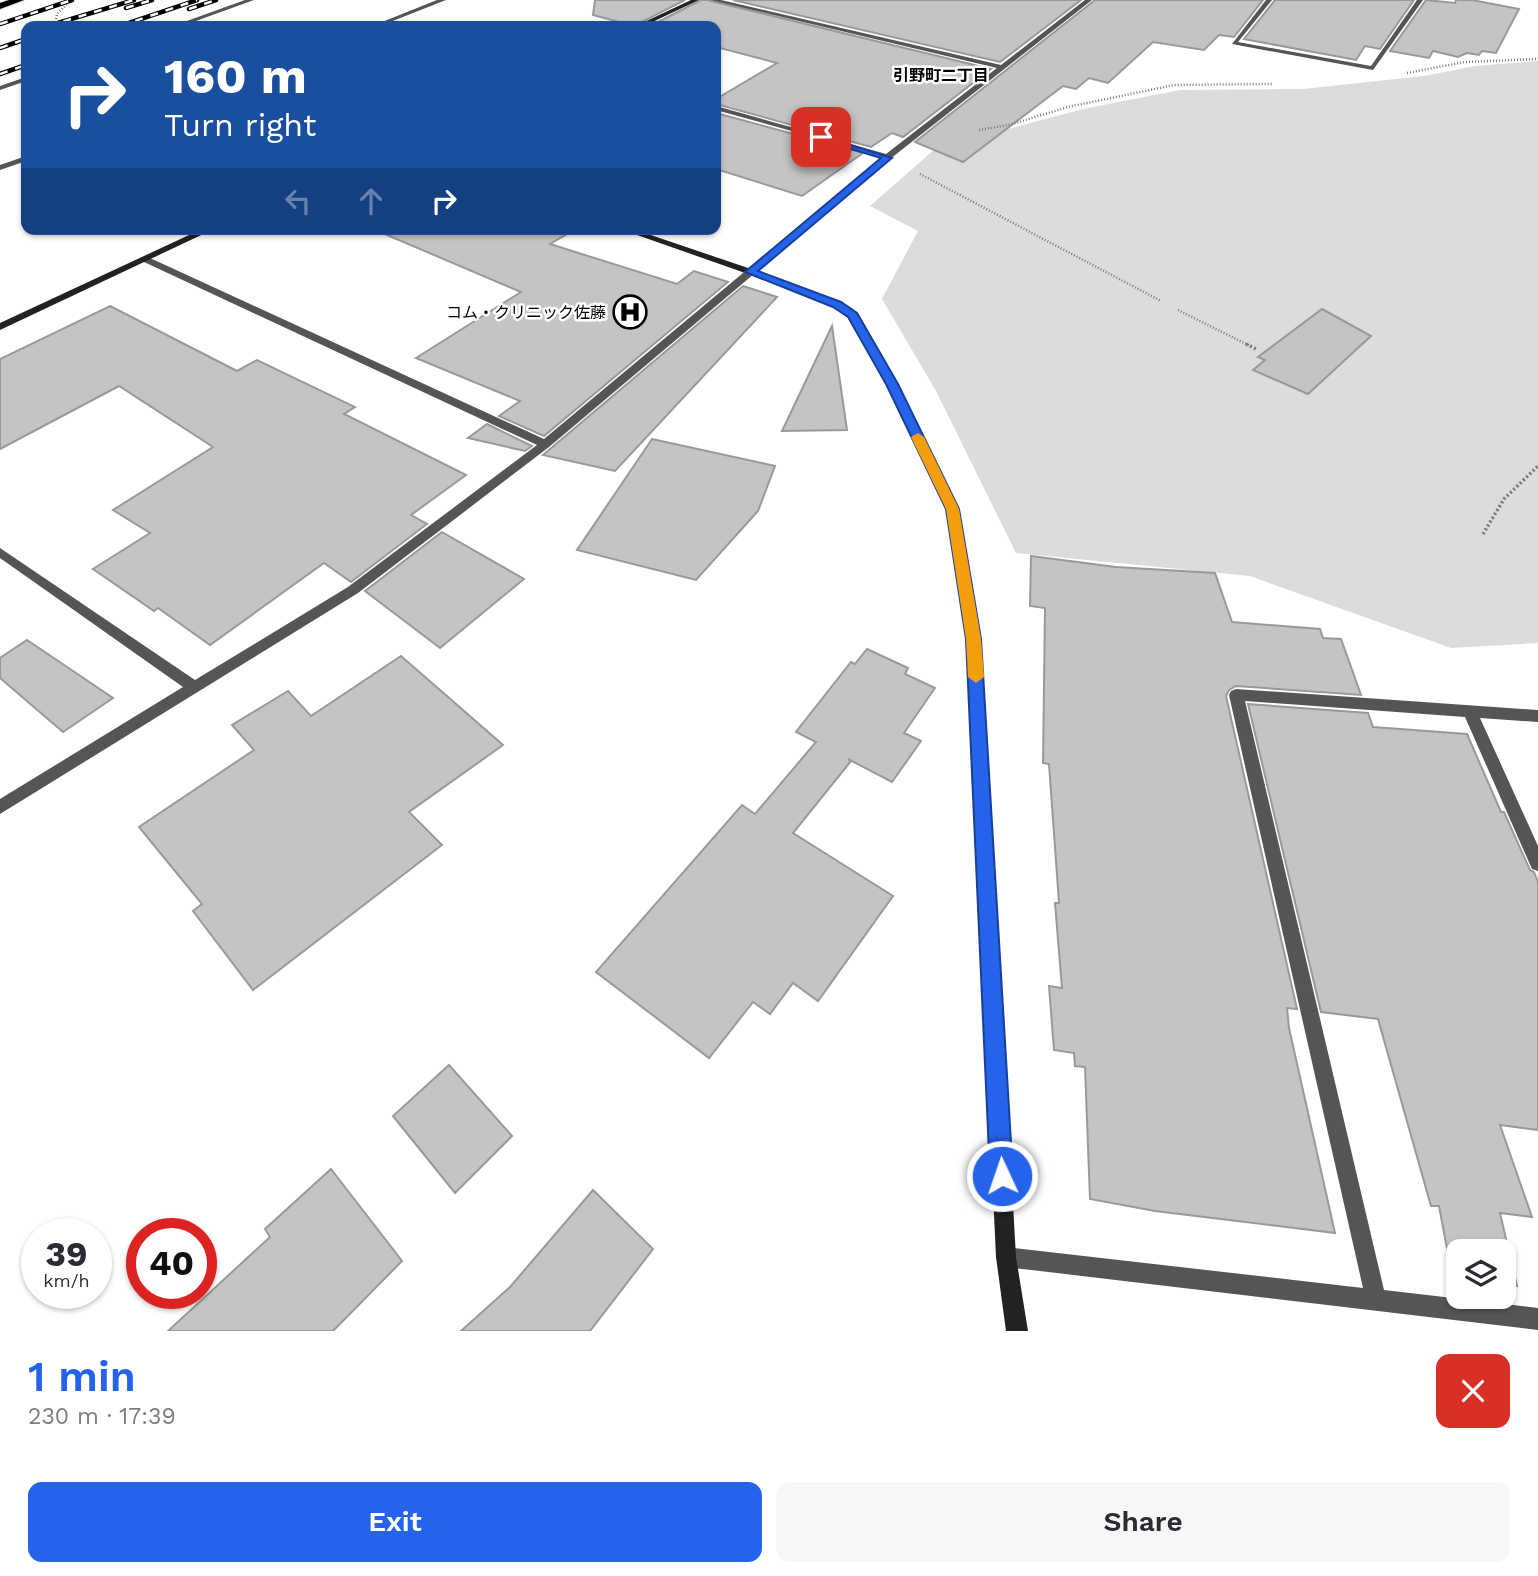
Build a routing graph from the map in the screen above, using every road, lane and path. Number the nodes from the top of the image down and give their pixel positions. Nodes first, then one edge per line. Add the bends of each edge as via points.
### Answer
1 (19, 0) edge
2 (71, 0) edge
3 (251, 0) edge
4 (443, 0) edge
5 (696, 0) edge
6 (713, 0) edge
7 (1089, 0) edge
8 (1269, 0) edge
9 (1420, 0) edge
10 (0, 6) edge
11 (56, 19) dead end
12 (190, 21) edge
13 (388, 21) edge
14 (650, 21) edge
15 (1538, 59) edge
16 (1002, 66) junction
17 (1396, 74) dead end
18 (21, 81) edge
19 (1282, 84) dead end
20 (0, 88) edge
21 (721, 109) edge
22 (927, 127) junction
23 (887, 158) junction
24 (21, 160) edge
25 (0, 168) edge
26 (910, 169) dead end
27 (198, 235) edge
28 (642, 235) edge
29 (147, 260) junction
30 (751, 272) junction
31 (1161, 301) dead end
32 (1178, 310) dead end
33 (0, 327) edge
34 (1258, 350) dead end
35 (545, 444) junction
36 (1538, 466) edge
37 (1483, 534) dead end
38 (0, 552) edge
39 (195, 688) junction
40 (1470, 711) junction
41 (1538, 716) edge
42 (0, 807) edge
43 (1538, 864) edge
44 (1006, 1256) junction
45 (1376, 1300) junction
46 (1538, 1319) edge
47 (1017, 1331) edge

1 - 10 highway
2 - 11 path
3 - 12 street
4 - 13 street
5 - 14 street
6 - 16 street
7 - 16 street
8 - 9 street via 1234,43 1373,68
15 - 17 path via 1465,62
16 - 22 street
18 - 20 street
19 - 22 path via 1174,85 967,132
21 - 23 street
22 - 23 street
23 - 30 street
24 - 25 street
26 - 31 path
27 - 29 street
28 - 30 street
29 - 33 street
29 - 35 street
30 - 35 street
30 - 44 street via 853,315 953,509 974,639
32 - 34 path
35 - 39 street via 352,590
36 - 37 path via 1504,499
38 - 39 street
39 - 42 street
40 - 41 street
40 - 43 street
40 - 45 street via 1236,695
44 - 45 street
44 - 47 street
45 - 46 street

